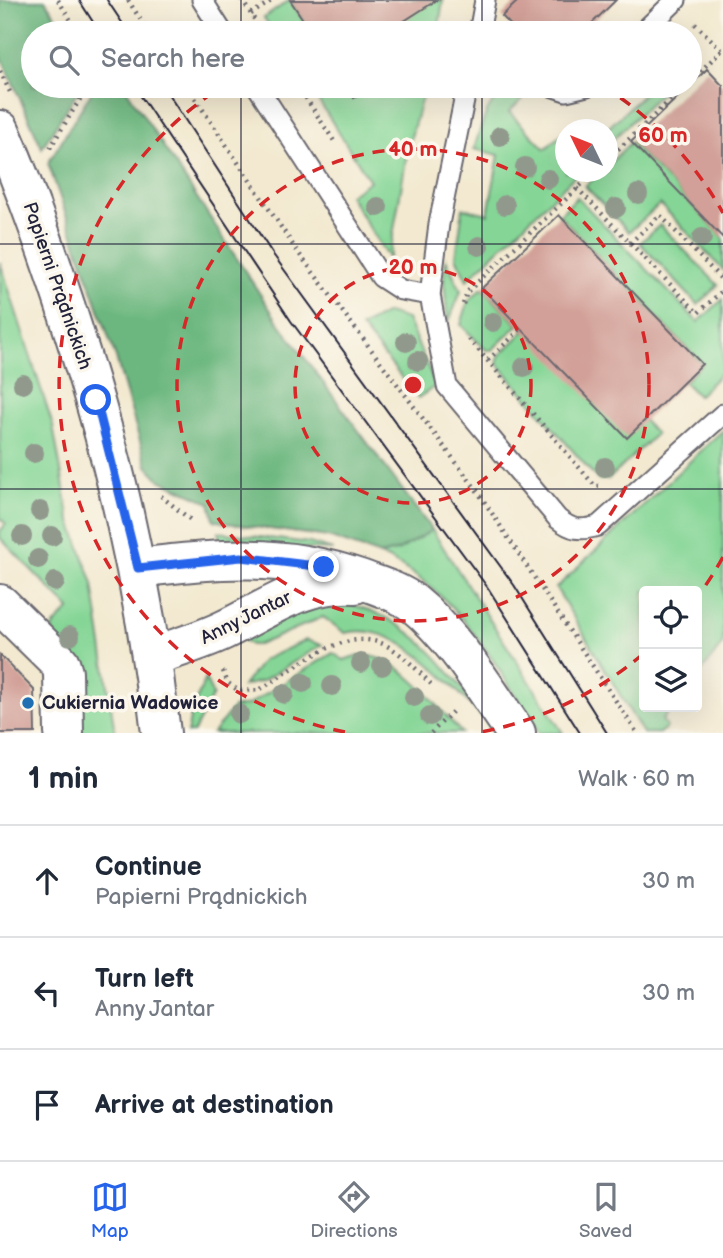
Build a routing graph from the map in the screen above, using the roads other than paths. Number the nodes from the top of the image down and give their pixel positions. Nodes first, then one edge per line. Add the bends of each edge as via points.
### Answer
1 (202, 0) edge
2 (485, 0) edge
3 (675, 1) edge
4 (215, 21) edge
5 (481, 21) edge
6 (654, 21) edge
7 (265, 98) edge
8 (465, 98) edge
9 (0, 130) edge
10 (430, 295) junction
11 (723, 414) edge
12 (138, 568) junction
13 (381, 587) junction
14 (0, 604) edge
15 (153, 656) junction
16 (64, 733) edge
17 (161, 733) edge
18 (516, 733) edge

1 - 4 lane
2 - 5 lane
3 - 6 lane
7 - 10 lane via 381,277 401,290
8 - 10 lane
9 - 12 street, Papierni Prądnickich via 39,229 96,400
10 - 11 lane via 447,386 571,529 598,526
12 - 13 street, Anny Jantar via 241,557 278,559 324,567
12 - 15 street, Papierni Prądnickich
13 - 15 street, Anny Jantar via 338,583 303,590 202,640
13 - 18 street, Anny Jantar via 398,592 428,617
14 - 16 street via 60,663
15 - 17 street, Papierni Prądnickich

